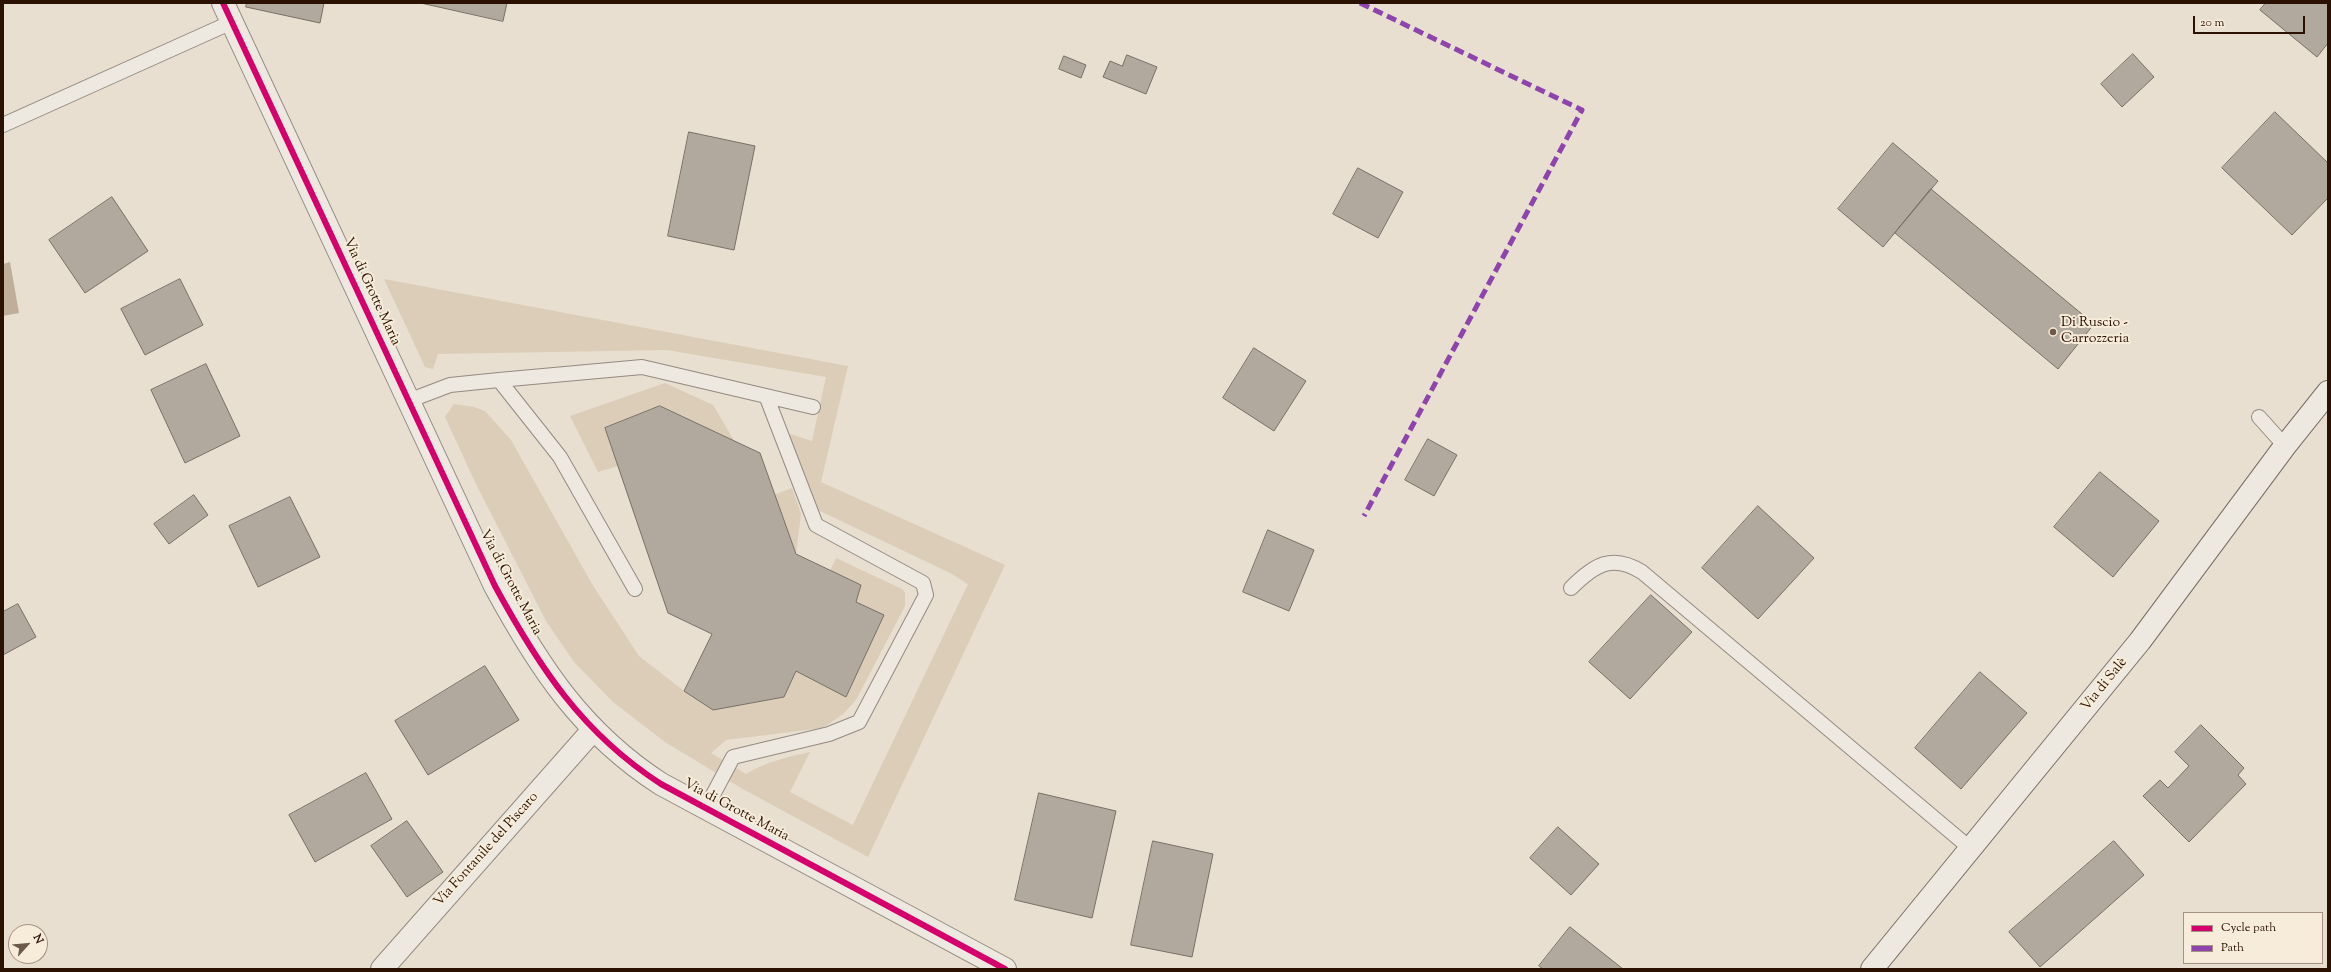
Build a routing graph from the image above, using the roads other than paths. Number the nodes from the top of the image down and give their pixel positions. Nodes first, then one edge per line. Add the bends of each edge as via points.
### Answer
1 (224, 3) edge
2 (232, 22) junction
3 (3, 125) edge
4 (499, 380) junction
5 (2328, 392) edge
6 (767, 398) junction
7 (408, 401) junction
8 (813, 407) dead end
9 (2259, 416) dead end
10 (2285, 446) junction
11 (1571, 588) dead end
12 (635, 589) dead end
13 (593, 730) junction
14 (706, 808) junction
15 (1971, 849) junction
16 (382, 969) edge
17 (1006, 969) edge
18 (1872, 969) edge

1 - 2 street, Via di Grotte Maria
2 - 3 lane
2 - 7 street, Via di Grotte Maria
4 - 6 lane via 642,367
4 - 7 lane via 450,385
4 - 12 lane via 560,457
5 - 10 street, Via di Salè
6 - 8 lane
6 - 14 lane via 816,525 924,583 926,595 859,722 829,734 733,757
7 - 13 street, Via di Grotte Maria via 474,543 508,609 535,655
9 - 10 lane
10 - 15 street, Via di Salè via 2140,641
11 - 15 lane via 1588,572 1608,563 1620,562 1642,572
13 - 14 street, Via di Grotte Maria via 643,772
13 - 16 street, Via Fontanile del Piscaro
14 - 17 street, Via di Grotte Maria
15 - 18 street, Via di Salè

